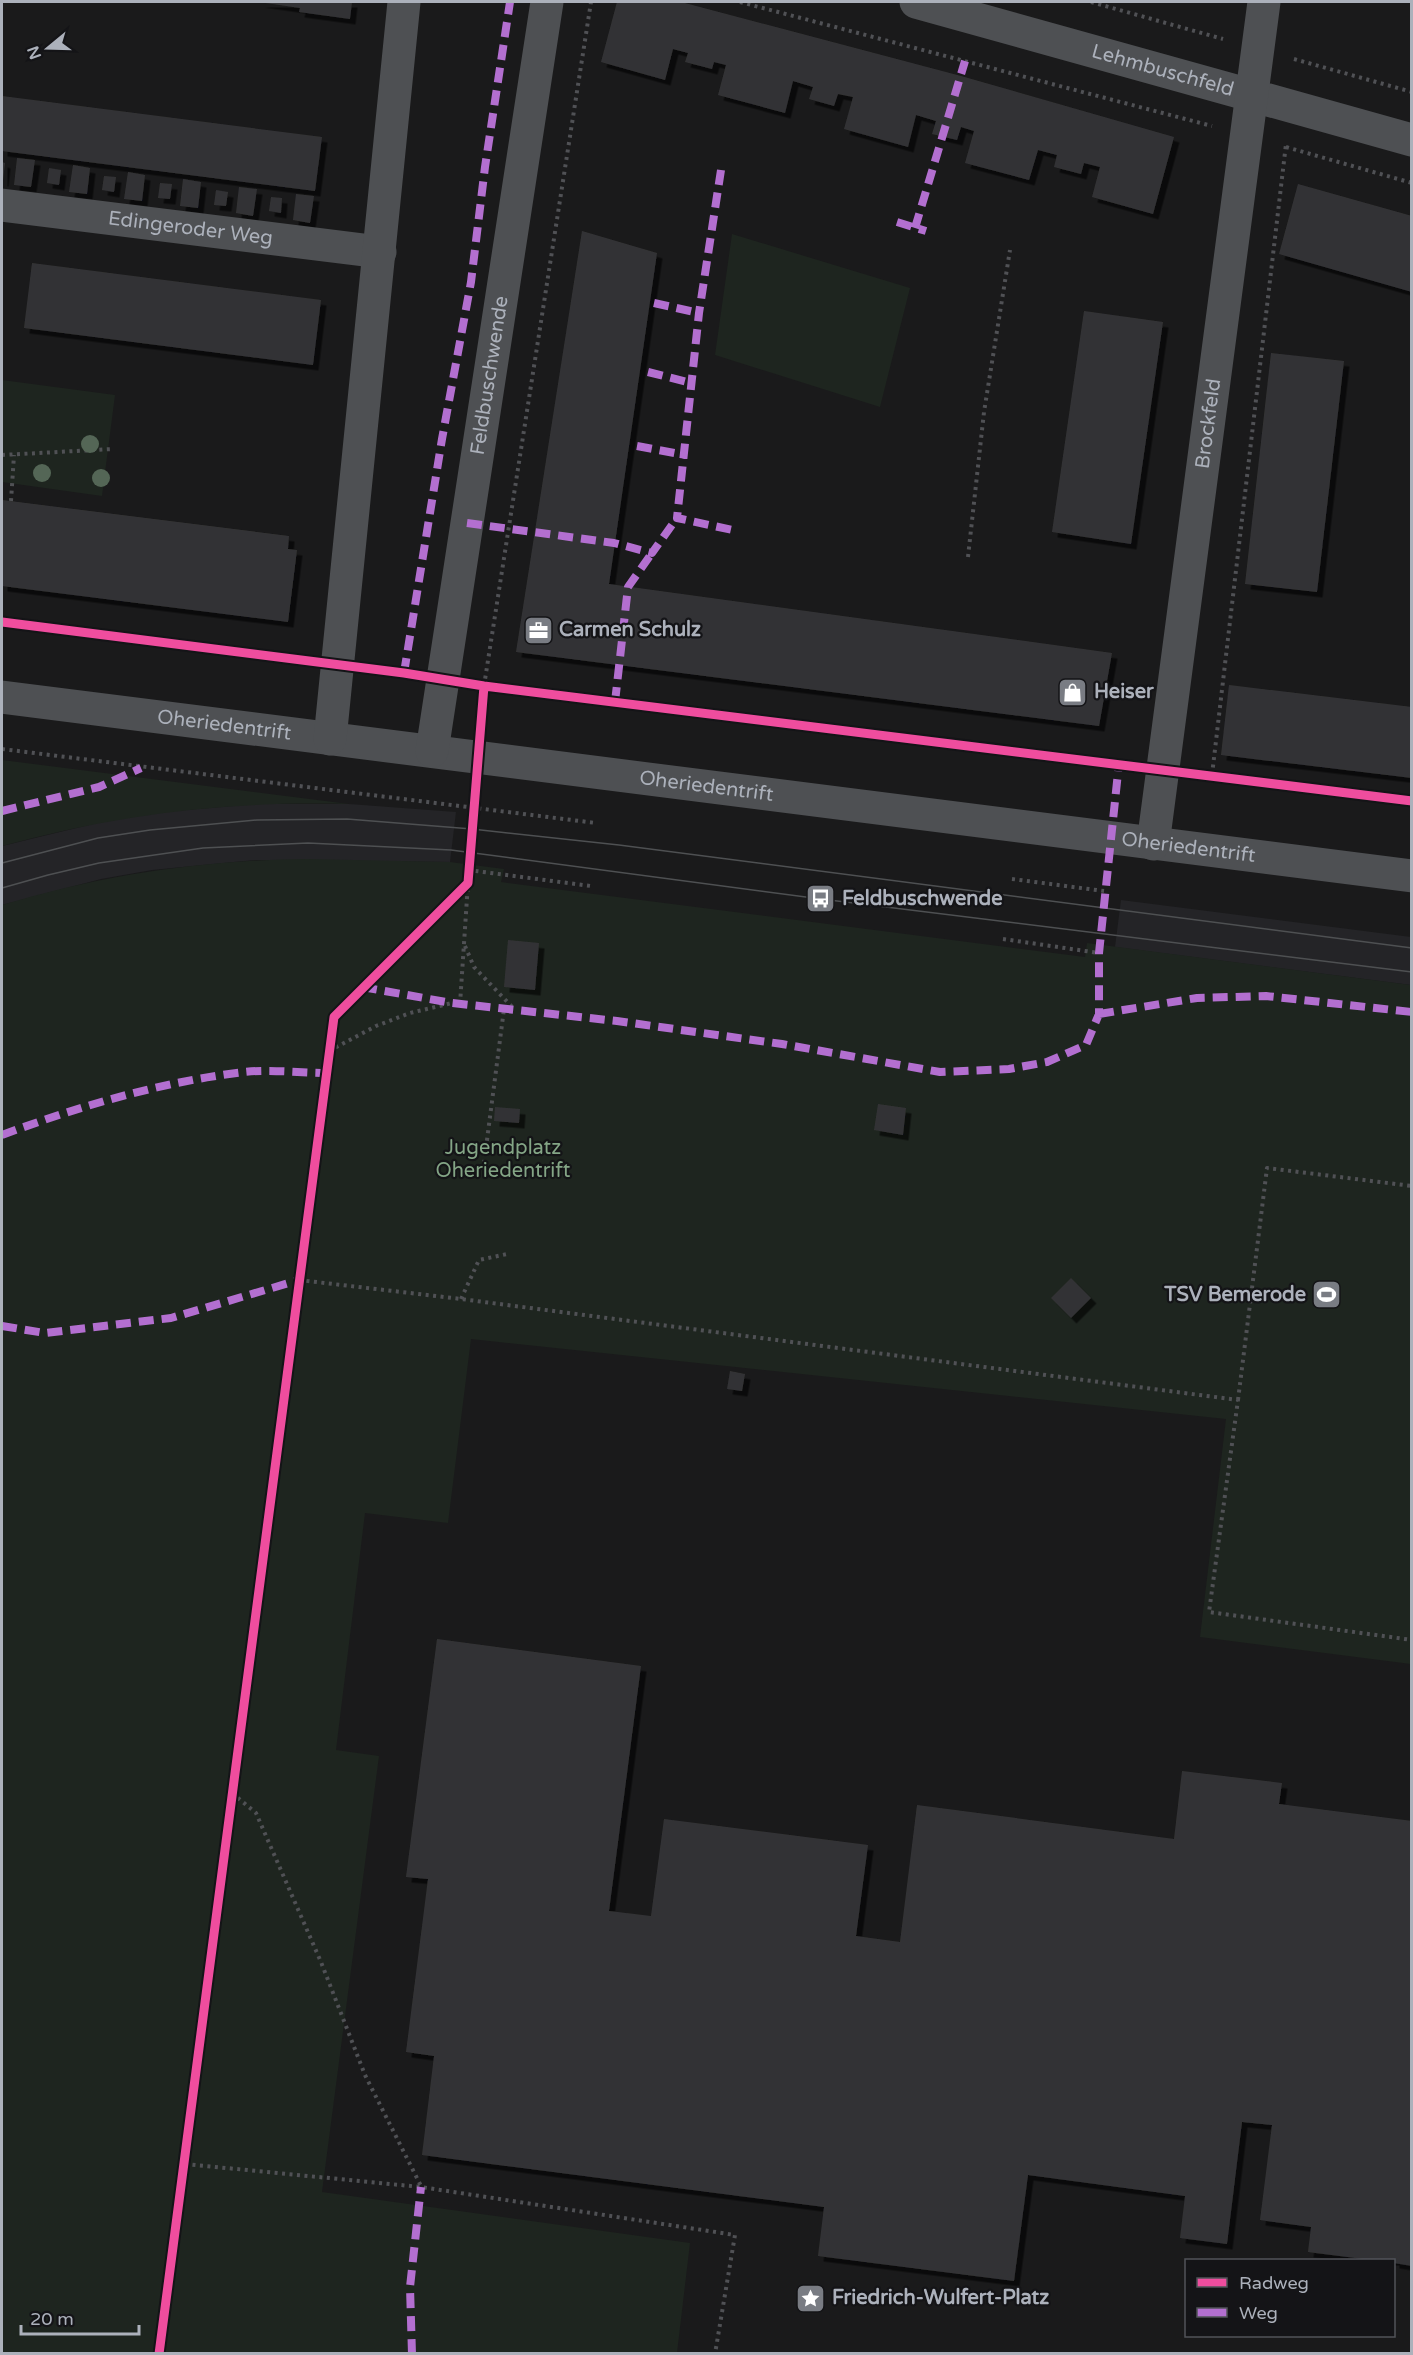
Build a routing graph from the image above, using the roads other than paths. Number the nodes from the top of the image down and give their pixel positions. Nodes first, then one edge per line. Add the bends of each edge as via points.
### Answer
1 (404, 2) edge
2 (547, 2) edge
3 (916, 2) edge
4 (1264, 2) edge
5 (1251, 95) junction
6 (1412, 140) edge
7 (2, 205) edge
8 (380, 252) junction
9 (2, 697) edge
10 (330, 740) junction
11 (432, 752) junction
12 (1153, 844) junction
13 (1412, 876) edge

1 - 8 street
2 - 11 street, Feldbuschwende
3 - 5 street, Lehmbuschfeld
4 - 5 street, Brockfeld
5 - 6 street, Lehmbuschfeld
5 - 12 street, Brockfeld
7 - 8 street, Edingeroder Weg
8 - 10 street
9 - 10 street, Oheriedentrift
10 - 11 street, Oheriedentrift
11 - 12 street, Oheriedentrift
12 - 13 street, Oheriedentrift

